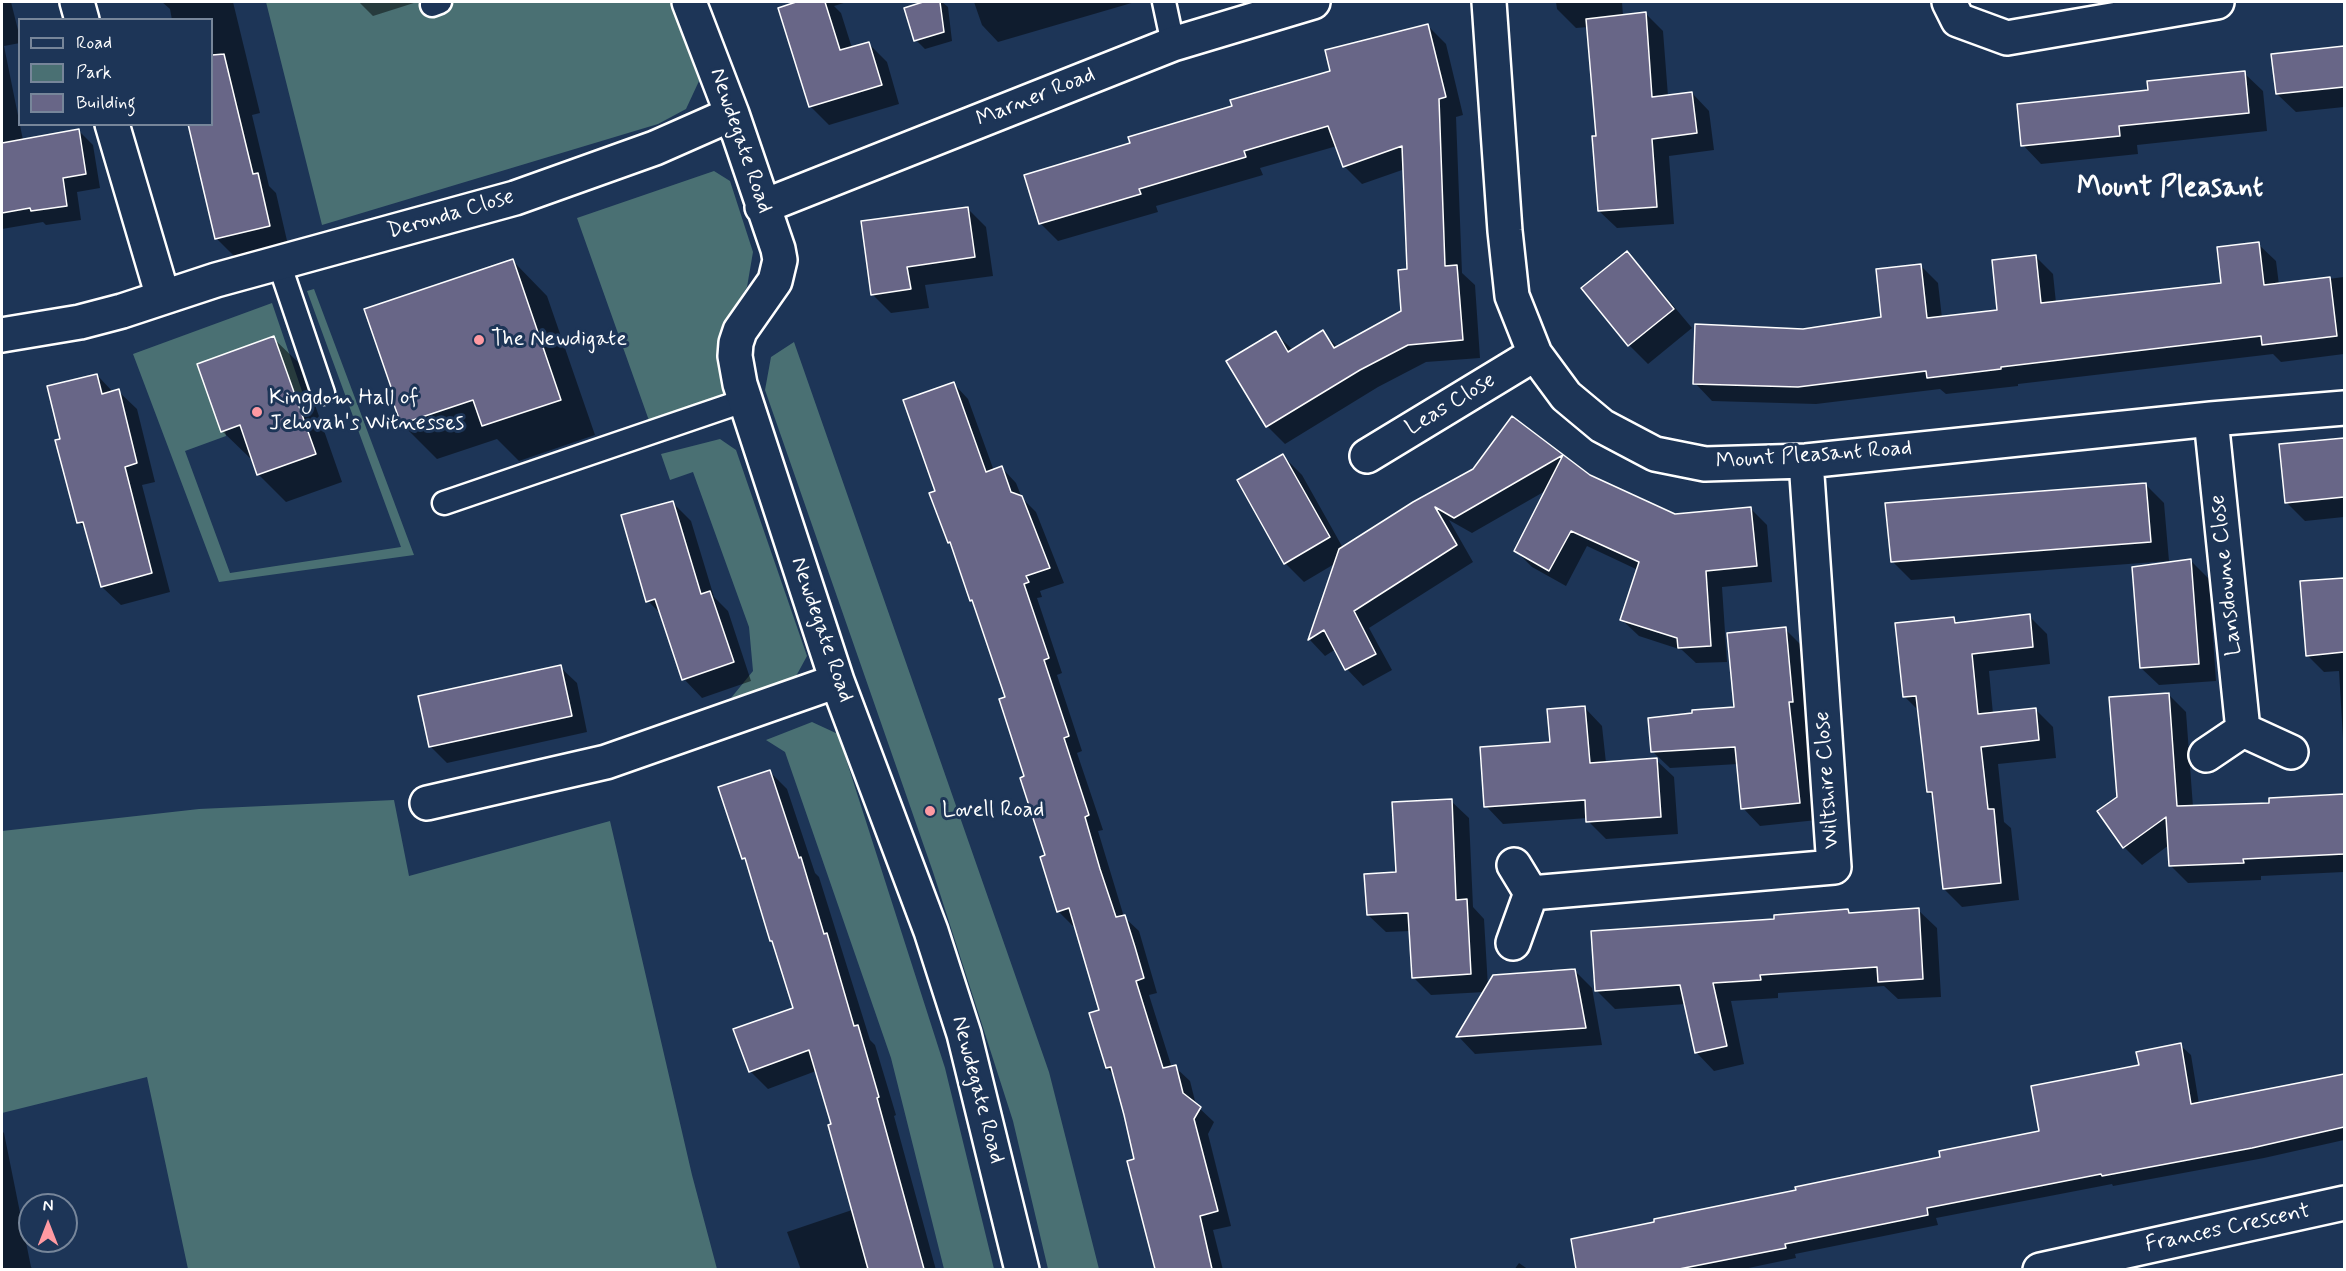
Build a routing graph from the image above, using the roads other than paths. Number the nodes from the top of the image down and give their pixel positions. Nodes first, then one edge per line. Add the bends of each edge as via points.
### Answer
1 (77, 2) edge
2 (689, 2) edge
3 (1164, 2) edge
4 (1313, 2) edge
5 (1489, 2) edge
6 (1949, 2) edge
7 (2217, 2) edge
8 (81, 18) edge
9 (1173, 44) junction
10 (732, 114) junction
11 (113, 126) edge
12 (762, 207) junction
13 (279, 263) junction
14 (164, 297) junction
15 (2, 335) edge
16 (1535, 354) junction
17 (323, 393) dead end
18 (746, 400) junction
19 (2344, 408) edge
20 (2211, 419) junction
21 (1367, 456) dead end
22 (1806, 461) junction
23 (444, 502) dead end
24 (837, 681) junction
25 (2243, 730) junction
26 (2291, 752) dead end
27 (2206, 755) dead end
28 (427, 803) dead end
29 (1514, 865) dead end
30 (1531, 893) junction
31 (1514, 943) dead end
32 (2344, 1203) edge
33 (1022, 1269) edge
34 (2040, 1269) edge

1 - 8 street
2 - 10 street, Newdegate Road
3 - 9 lane
4 - 9 street, Marner Road
5 - 16 street, Mount Pleasant Road via 1512,296
6 - 7 street via 1958,20 2007,38
9 - 12 street, Marner Road
10 - 12 street, Newdegate Road
10 - 13 street, Deronda Close via 655,148 535,191
11 - 14 street
12 - 18 street, Newdegate Road via 780,260 775,281 740,331 736,343 737,370
13 - 14 street, Deronda Close
13 - 17 lane
14 - 15 street, Deronda Close via 80,321
16 - 21 street, Leas Close
16 - 22 street, Mount Pleasant Road via 1575,404 1602,426 1655,454 1705,464
18 - 23 lane
18 - 24 street, Newdegate Road
19 - 20 street, Mount Pleasant Road
20 - 22 street, Mount Pleasant Road
20 - 25 street, Lansdowne Close
22 - 30 street, Wiltshire Close via 1834,867
24 - 28 street via 606,762
24 - 33 street, Newdegate Road via 931,931 964,1034
25 - 26 street
25 - 27 street
29 - 30 street
30 - 31 street
32 - 34 street, Frances Crescent

